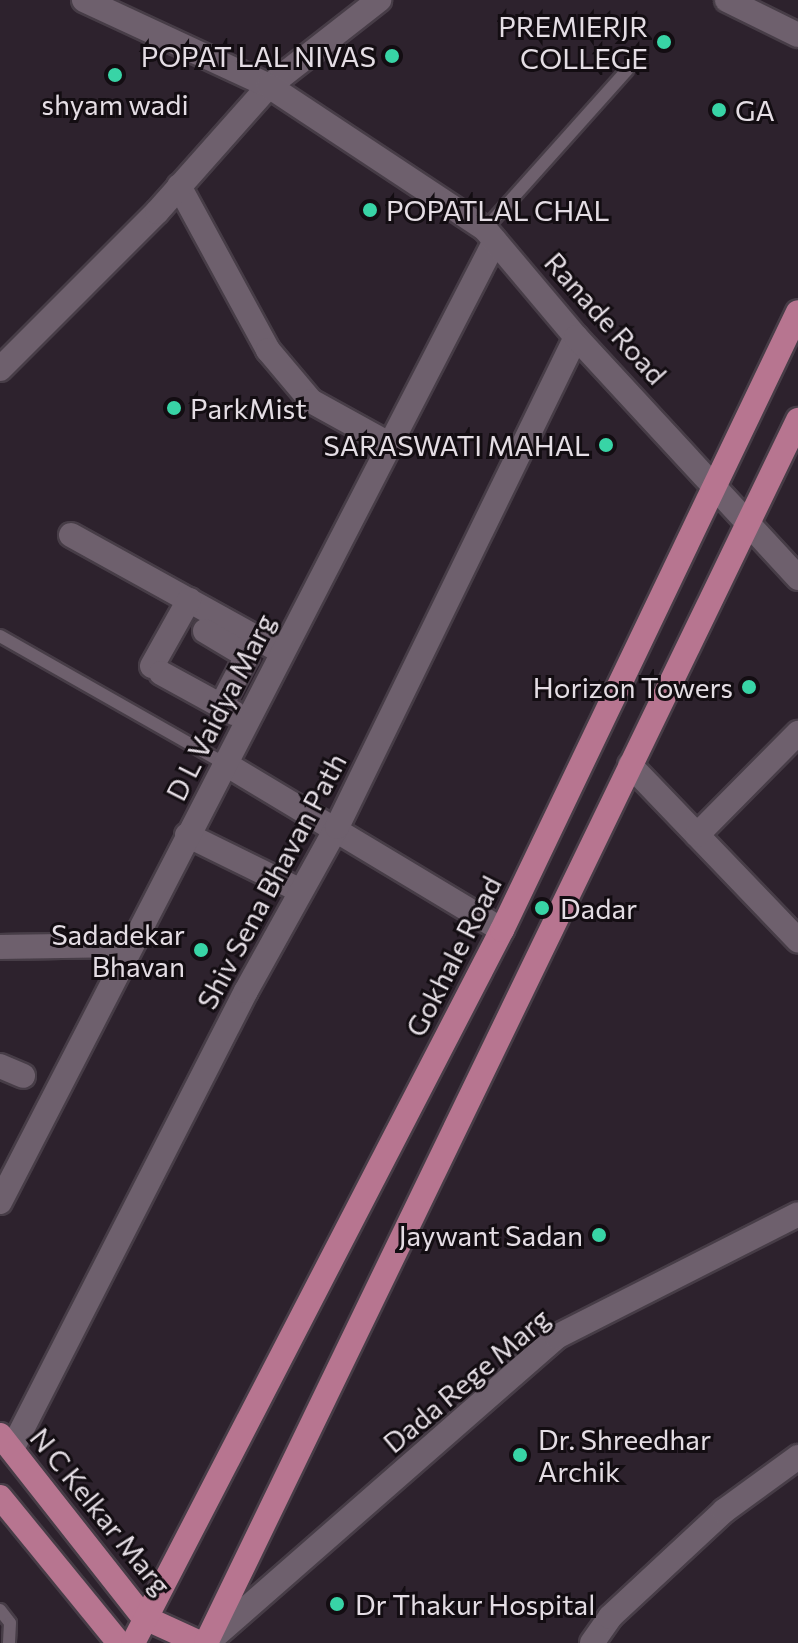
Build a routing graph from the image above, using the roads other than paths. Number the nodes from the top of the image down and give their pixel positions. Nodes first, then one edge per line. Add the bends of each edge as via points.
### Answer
1 (84, 0) edge
2 (379, 0) edge
3 (727, 0) edge
4 (798, 35) edge
5 (627, 70) dead end
6 (269, 86) junction
7 (179, 186) junction
8 (490, 235) junction
9 (798, 312) edge
10 (576, 337) junction
11 (0, 369) edge
12 (798, 420) edge
13 (389, 444) junction
14 (715, 486) junction
15 (749, 523) junction
16 (71, 535) dead end
17 (798, 578) edge
18 (189, 600) junction
19 (205, 631) dead end
20 (0, 636) edge
21 (282, 652) junction
22 (224, 700) junction
23 (250, 713) junction
24 (798, 733) edge
25 (224, 763) junction
26 (630, 765) junction
27 (337, 827) junction
28 (187, 835) junction
29 (697, 835) junction
30 (301, 891) junction
31 (502, 930) junction
32 (798, 940) edge
33 (131, 945) junction
34 (0, 947) edge
35 (0, 1066) edge
36 (23, 1076) dead end
37 (0, 1202) edge
38 (798, 1214) edge
39 (6, 1442) edge
40 (798, 1457) edge
41 (0, 1497) edge
42 (0, 1610) edge
43 (143, 1617) junction
44 (9, 1643) edge
45 (119, 1643) edge
46 (133, 1643) edge
47 (205, 1643) edge
48 (592, 1643) edge

1 - 6 street, Ranade Road
2 - 6 street
3 - 4 street
5 - 8 lane
6 - 7 street
6 - 8 street, Ranade Road
7 - 11 street
7 - 13 street via 268,350 311,401
8 - 10 street, Ranade Road
8 - 13 street, D L Vaidya Marg
9 - 14 main road, Gokhale Road
10 - 14 street, Ranade Road
10 - 27 street, Shiv Sena Bhavan Path
12 - 15 main road
13 - 21 street, D L Vaidya Marg
14 - 15 street, Ranade Road
14 - 31 main road, Gokhale Road
15 - 17 street, Ranade Road
15 - 26 main road
16 - 18 street via 120,571
18 - 21 street
18 - 22 street via 157,669
19 - 22 street via 247,656
20 - 25 lane
21 - 23 street, D L Vaidya Marg
22 - 23 street
23 - 25 street, D L Vaidya Marg
24 - 29 street
25 - 27 street
25 - 28 street, D L Vaidya Marg
26 - 29 street
26 - 47 main road
27 - 30 street, Shiv Sena Bhavan Path
27 - 31 street
28 - 30 street
28 - 33 street, D L Vaidya Marg
29 - 32 street
30 - 39 street, Shiv Sena Bhavan Path
31 - 43 main road, Gokhale Road
33 - 34 street
33 - 37 street, D L Vaidya Marg
35 - 36 street
38 - 47 street, Dada Rege Marg via 556,1337
39 - 43 main road, N C Kelkar Marg
40 - 48 street via 724,1511 610,1617
41 - 45 main road
42 - 44 lane via 10,1623
43 - 46 main road, Gokhale Road
43 - 47 main road, N C Kelkar Marg

